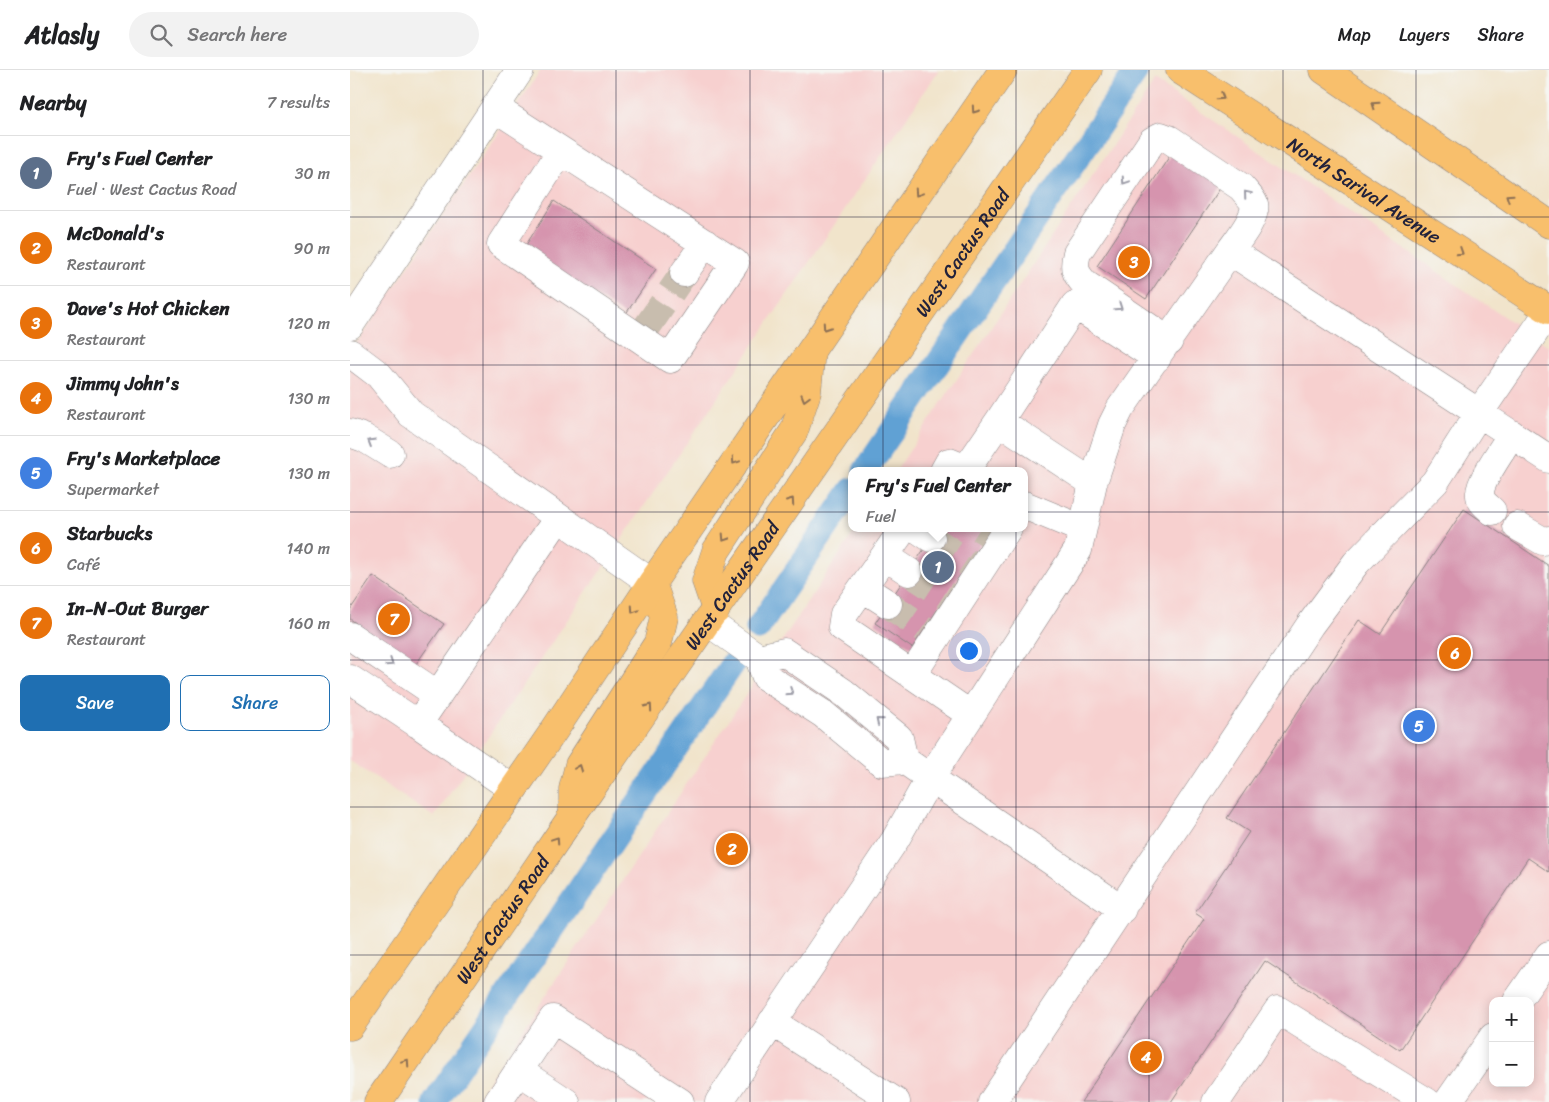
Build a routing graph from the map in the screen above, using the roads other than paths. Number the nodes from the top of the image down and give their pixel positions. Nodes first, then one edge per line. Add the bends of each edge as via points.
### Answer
1 (520, 70) edge
2 (1003, 70) edge
3 (1088, 70) edge
4 (1180, 70) edge
5 (1324, 70) edge
6 (495, 108) junction
7 (561, 150) junction
8 (1549, 224) edge
9 (704, 243) junction
10 (1230, 251) junction
11 (684, 273) tunnel mouth
12 (1549, 311) edge
13 (350, 325) edge
14 (1163, 349) junction
15 (811, 350) junction
16 (350, 353) edge
17 (1479, 413) junction
18 (999, 421) junction
19 (350, 433) edge
20 (1512, 434) junction
21 (390, 454) dead end
22 (1549, 459) edge
23 (963, 467) edge
24 (1093, 483) junction
25 (1028, 507) edge
26 (1492, 512) dead end
27 (558, 518) junction
28 (1518, 526) dead end
29 (1082, 529) junction
30 (901, 532) edge
31 (999, 534) edge
32 (1549, 540) edge
33 (885, 556) junction
34 (909, 572) tunnel mouth
35 (652, 583) junction
36 (863, 588) junction
37 (888, 604) tunnel mouth
38 (712, 616) junction
39 (350, 636) edge
40 (912, 675) junction
41 (350, 678) edge
42 (438, 695) junction
43 (971, 715) junction
44 (418, 724) junction
45 (930, 778) junction
46 (513, 789) junction
47 (573, 815) junction
48 (1122, 909) junction
49 (1549, 955) edge
50 (1521, 997) edge
51 (772, 1022) junction
52 (350, 1026) edge
53 (1490, 1042) edge
54 (519, 1071) junction
55 (378, 1102) edge
56 (498, 1102) edge
57 (566, 1102) edge
58 (680, 1102) edge
59 (719, 1102) edge
60 (896, 1102) edge
61 (992, 1102) edge
62 (1216, 1102) edge
63 (1427, 1102) edge
64 (1448, 1102) edge

1 - 6 lane
2 -> 15 main road
38 -> 3 main road, West Cactus Road
4 -> 12 main road, North Sarival Avenue
8 -> 5 main road
6 - 7 lane
6 - 13 lane
7 - 9 lane
7 - 9 lane via 501,244 643,332 670,359 735,263
9 - 11 lane
10 - 14 lane
10 -> 14 lane via 1254,213 1254,204 1248,194 1169,139 1161,136 1152,141 1077,253 1075,261 1076,274 1085,284
10 - 17 lane
12 - 17 lane
14 - 18 lane via 1075,305
14 - 24 lane via 1112,424
15 -> 35 main road
15 -> 38 main road via 807,392 794,431 716,552 706,582
16 - 27 lane via 379,375 410,414
17 - 20 lane
17 - 48 lane via 1435,482 1356,563 1310,625
18 - 23 lane
18 - 24 lane
21 -> 19 lane
20 - 22 lane
20 - 26 lane via 1479,494
24 - 29 lane
25 - 29 lane
27 - 35 lane
27 - 42 lane
28 - 32 lane via 1542,540
29 - 43 lane via 1078,550
30 - 33 lane
31 - 40 lane via 930,633
33 - 34 lane
33 - 36 lane
35 -> 46 main road
47 -> 35 main road via 572,789 579,765 658,643 664,617
36 - 37 lane
36 - 40 lane via 844,614 842,627
38 - 45 lane via 759,658 784,652 843,692 899,738 904,760
47 -> 38 main road, West Cactus Road
39 -> 42 lane
40 - 43 lane
41 - 44 lane
42 - 44 lane
43 - 45 lane
44 - 46 lane
45 - 48 lane
45 - 51 lane via 895,840
46 - 52 main road
55 -> 47 main road, West Cactus Road
48 - 61 lane
49 - 50 lane
51 - 59 lane
51 - 60 lane
53 - 64 lane
54 - 56 lane
54 - 57 lane
54 - 58 lane via 553,1019
62 - 63 lane via 1278,1010

